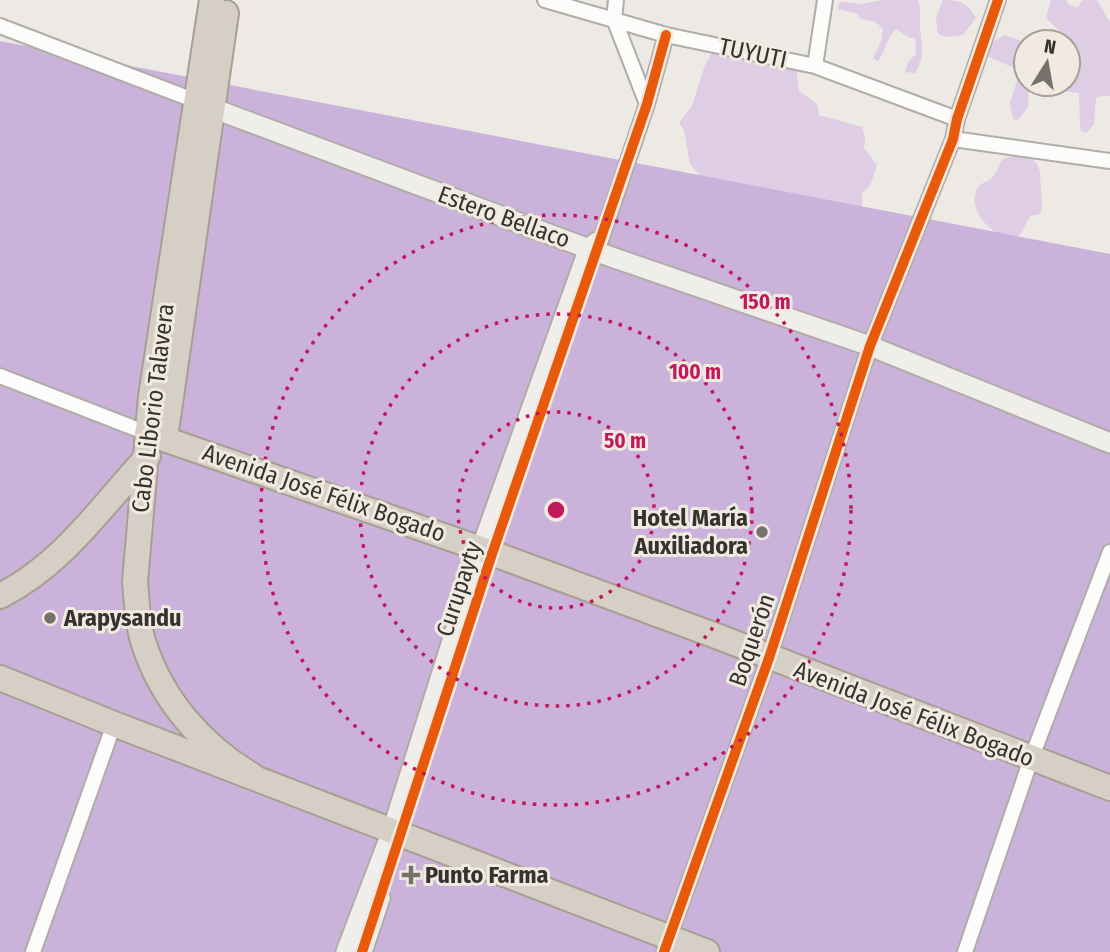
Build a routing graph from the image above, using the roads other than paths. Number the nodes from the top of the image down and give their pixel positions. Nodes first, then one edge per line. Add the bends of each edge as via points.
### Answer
1 (212, 0) edge
2 (228, 0) edge
3 (545, 0) edge
4 (616, 0) edge
5 (825, 0) edge
6 (998, 0) edge
7 (614, 19) junction
8 (0, 26) edge
9 (666, 35) junction
10 (815, 66) junction
11 (204, 104) junction
12 (647, 104) junction
13 (957, 119) junction
14 (953, 139) junction
15 (1110, 161) edge
16 (596, 247) junction
17 (872, 343) junction
18 (0, 376) edge
19 (156, 435) junction
20 (1110, 443) edge
21 (146, 458) junction
22 (487, 552) junction
23 (1110, 552) edge
24 (0, 596) edge
25 (769, 658) junction
26 (0, 678) edge
27 (114, 724) junction
28 (1031, 760) junction
29 (253, 776) junction
30 (1110, 788) edge
31 (397, 833) junction
32 (666, 945) edge
33 (33, 952) edge
34 (346, 952) edge
35 (362, 952) edge
36 (707, 952) edge
37 (965, 952) edge

1 - 11 highway, Cabo Liborio Talavera
2 - 11 highway, Cabo Liborio Talavera
3 - 7 street, TUYUTI
4 - 7 street
5 - 10 street
6 - 13 street, Boquerón
7 - 9 street, TUYUTI
7 - 12 street
8 - 11 street, Estero Bellaco
9 - 10 street, TUYUTI
9 - 12 street
10 - 13 street, TUYUTI
11 - 16 street, Estero Bellaco
11 - 19 highway, Cabo Liborio Talavera
12 - 16 street
13 - 14 street, Boquerón
14 - 15 street
14 - 17 street, Boquerón
16 - 17 street, Estero Bellaco
16 - 22 street, Curupayty
17 - 20 street, Estero Bellaco
17 - 25 street, Boquerón
18 - 19 street, Avenida José Félix Bogado
19 - 21 highway
19 - 22 highway, Avenida José Félix Bogado
21 - 24 highway via 71,544 39,573
21 - 29 highway, Cabo Liborio Talavera via 135,582 142,640 160,681 188,723 226,760
22 - 25 highway, Avenida José Félix Bogado
22 - 31 street, Curupayty
23 - 28 street
25 - 28 highway, Avenida José Félix Bogado
25 - 32 street, Boquerón
26 - 27 highway
27 - 29 highway
27 - 33 street
28 - 30 highway, Avenida José Félix Bogado
28 - 37 street
29 - 31 highway
31 - 32 highway
31 - 34 street, Curupayty
31 - 35 street, Curupayty
32 - 36 highway

